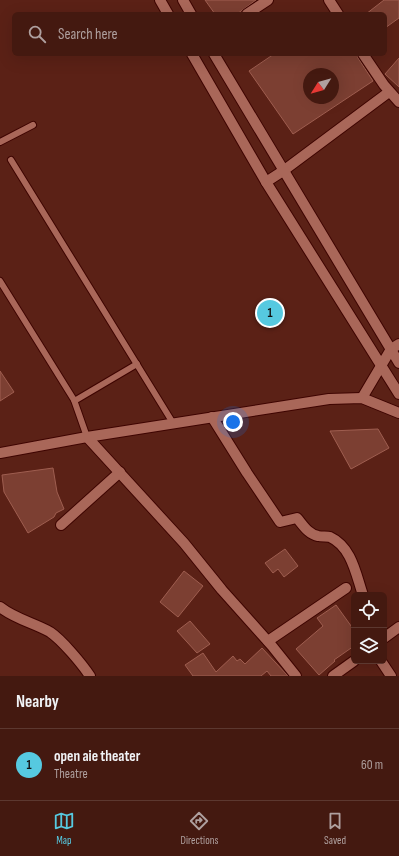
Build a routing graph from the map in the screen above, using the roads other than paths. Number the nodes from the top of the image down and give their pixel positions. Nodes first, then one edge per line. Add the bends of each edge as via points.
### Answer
1 (160, 0) edge
2 (183, 0) edge
3 (268, 0) edge
4 (329, 0) edge
5 (167, 12) edge
6 (190, 12) edge
7 (250, 12) edge
8 (337, 12) edge
9 (193, 56) edge
10 (215, 56) edge
11 (364, 56) edge
12 (389, 92) junction
13 (399, 102) edge
14 (33, 124) dead end
15 (0, 142) edge
16 (12, 160) dead end
17 (283, 171) junction
18 (266, 182) junction
19 (0, 281) edge
20 (395, 347) edge
21 (399, 363) edge
22 (137, 364) junction
23 (381, 366) junction
24 (399, 394) edge
25 (362, 398) junction
26 (74, 400) junction
27 (399, 413) edge
28 (212, 417) junction
29 (173, 423) junction
30 (87, 437) junction
31 (0, 453) edge
32 (120, 472) junction
33 (61, 525) dead end
34 (346, 588) dead end
35 (362, 592) edge
36 (2, 612) edge
37 (399, 627) edge
38 (387, 633) edge
39 (268, 642) junction
40 (351, 663) edge
41 (383, 664) edge
42 (90, 676) edge
43 (296, 676) edge
44 (333, 676) edge
45 (391, 676) edge

1 - 5 main road
2 - 6 main road
3 - 7 main road
4 - 8 main road
9 - 18 main road
10 - 17 main road
11 - 12 main road
12 - 13 main road
12 - 17 main road
14 - 15 lane
16 - 22 lane
17 - 18 main road
17 - 20 main road
18 - 23 main road
19 - 26 lane
20 - 21 main road
20 - 23 main road
22 - 26 lane
22 - 29 lane
23 - 24 main road
23 - 25 main road
25 - 27 main road
25 - 28 main road via 329,399
26 - 30 lane
28 - 29 main road
28 - 35 main road via 280,522 297,518 309,532 317,536 330,537 345,548 358,575
29 - 30 main road
30 - 31 main road
30 - 32 main road
32 - 33 main road
32 - 39 main road
34 - 39 main road
36 - 42 main road via 50,633
37 - 38 main road
39 - 43 main road
40 - 44 main road
41 - 45 main road

